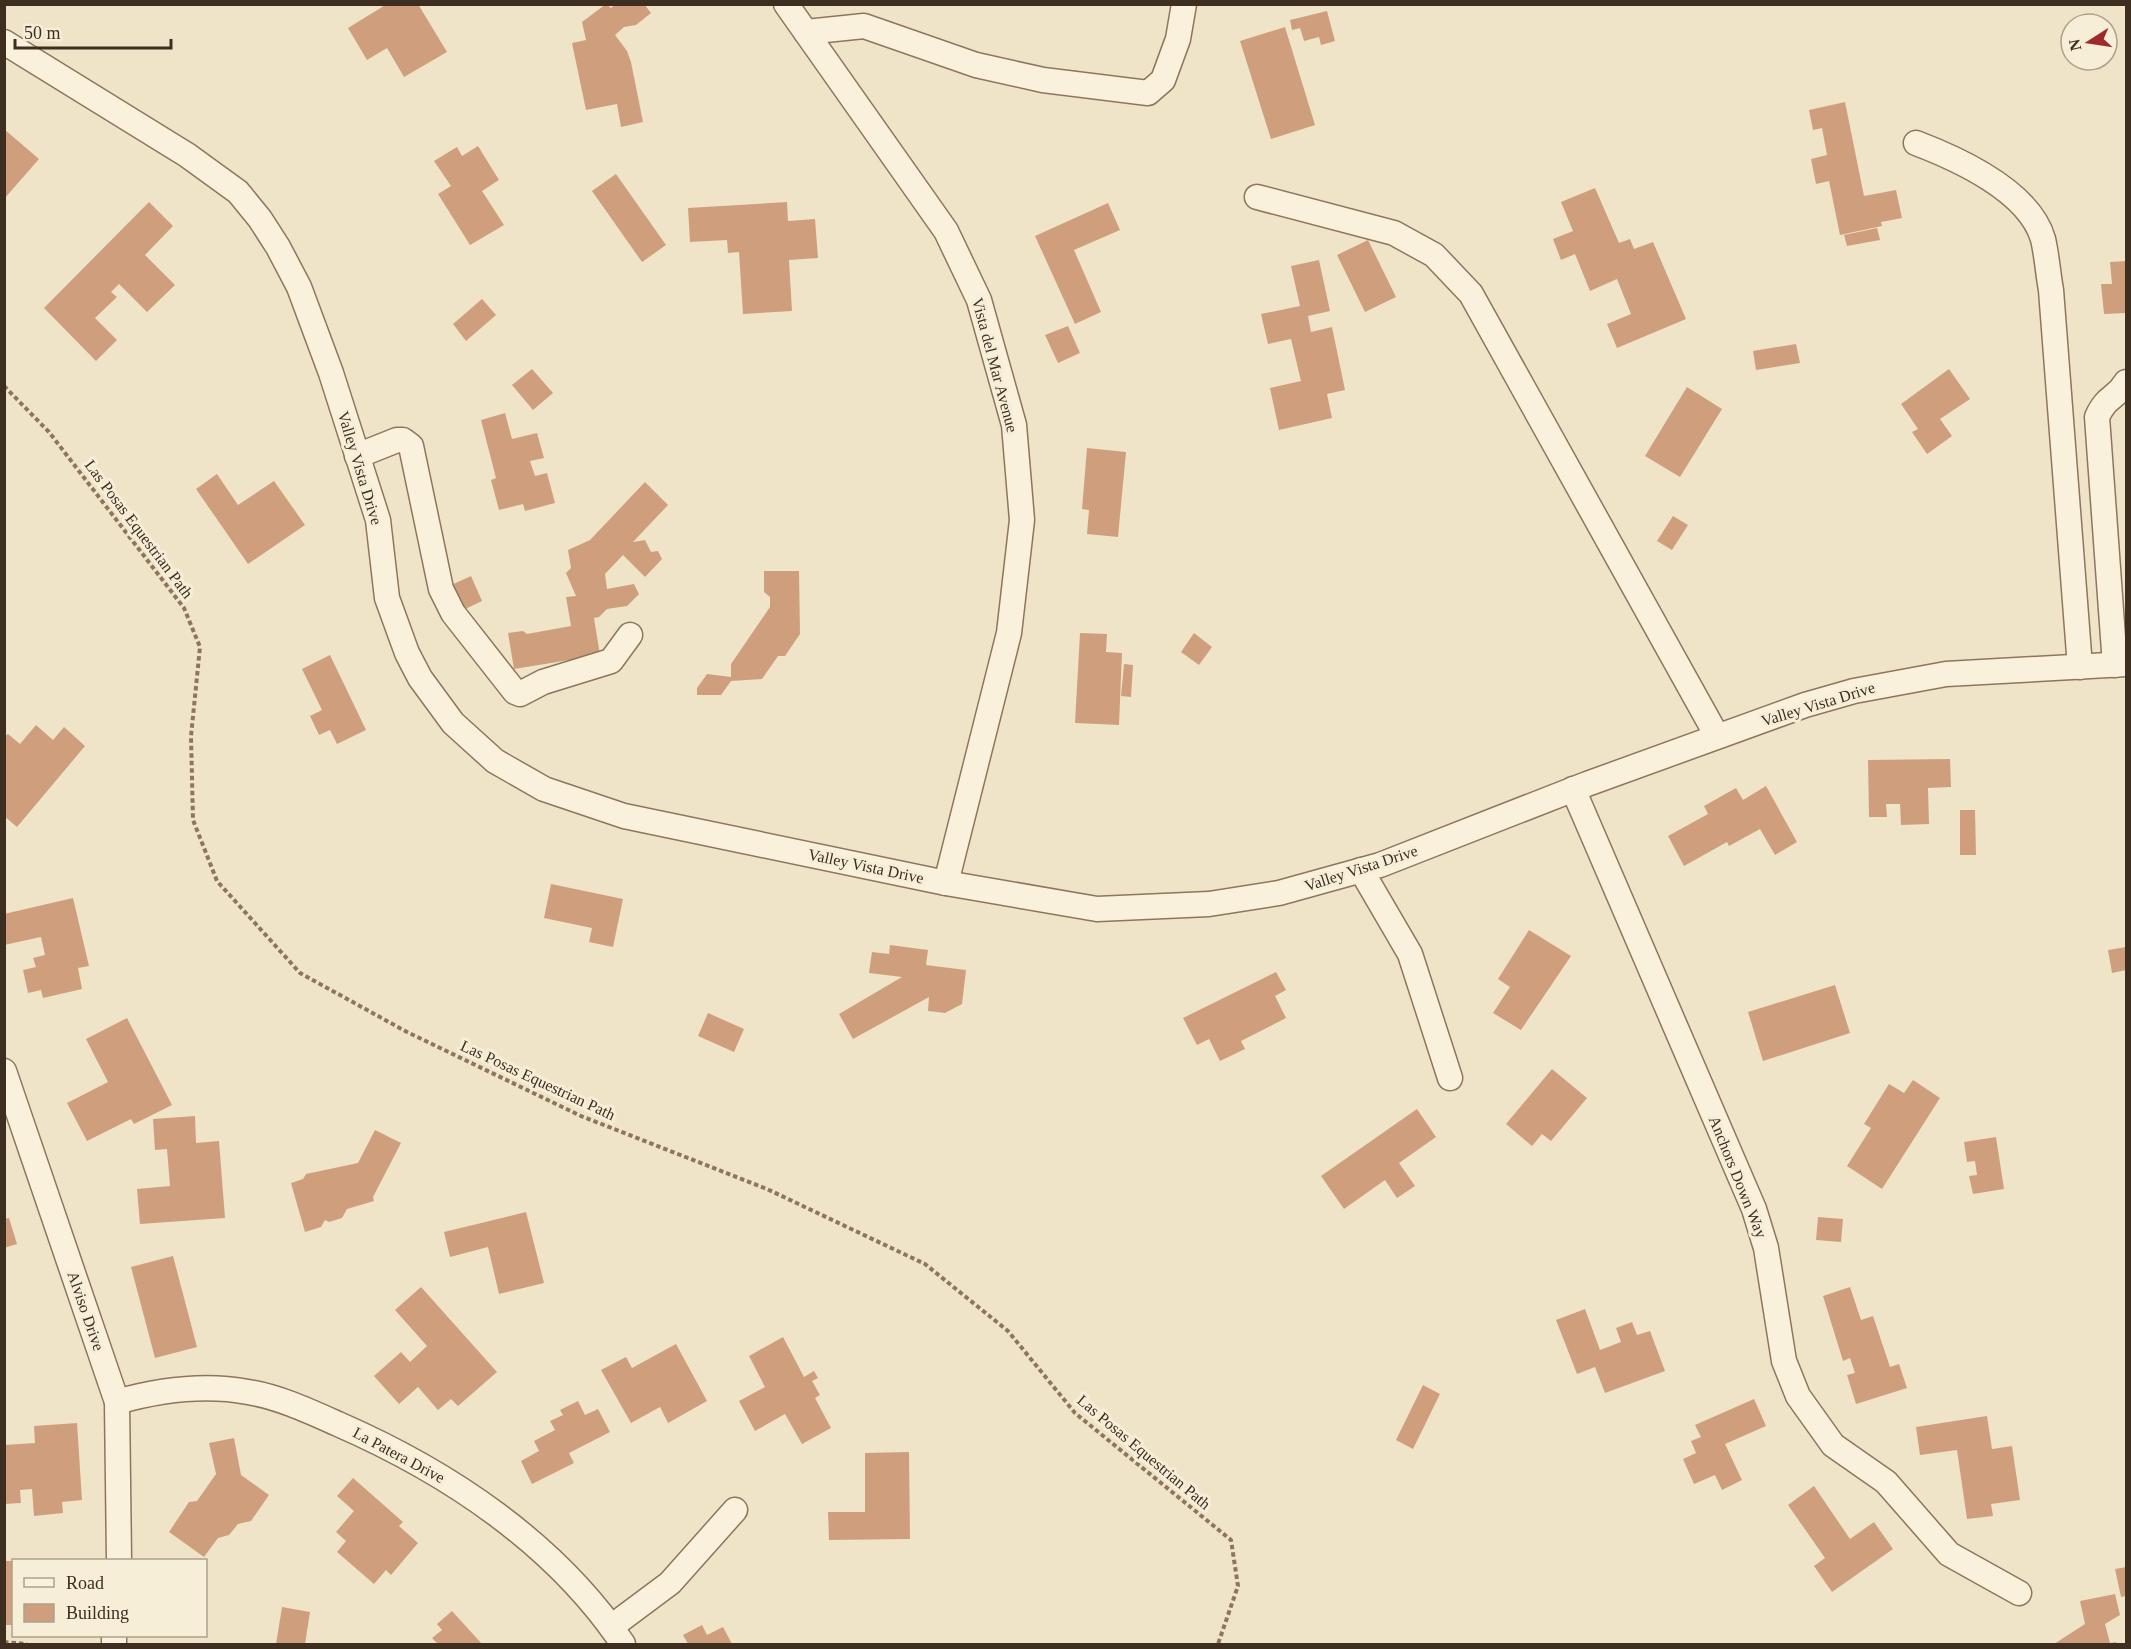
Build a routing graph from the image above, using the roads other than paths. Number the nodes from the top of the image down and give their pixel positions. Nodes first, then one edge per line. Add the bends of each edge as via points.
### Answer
1 (786, 4) edge
2 (1184, 4) edge
3 (806, 32) junction
4 (4, 42) edge
5 (1916, 143) dead end
6 (1257, 197) dead end
7 (2125, 389) edge
8 (357, 456) junction
9 (630, 635) dead end
10 (2121, 664) edge
11 (2080, 667) junction
12 (1717, 736) junction
13 (1573, 789) junction
14 (1361, 870) junction
15 (946, 883) junction
16 (4, 1071) edge
17 (1450, 1078) dead end
18 (117, 1402) junction
19 (735, 1510) dead end
20 (119, 1559) edge
21 (2019, 1593) dead end
22 (617, 1636) edge

1 - 3 street, Vista del Mar Avenue
2 - 3 street via 1178,39 1163,80 1148,93 1043,80 976,65 864,26
3 - 15 street, Vista del Mar Avenue via 946,231 980,300 1014,425 1022,520 1009,633
4 - 8 street, Valley Vista Drive via 187,155 238,192 278,247 299,287
5 - 11 street via 1978,171 2010,194 2030,216 2042,238 2051,290
6 - 12 street via 1394,233 1434,255 1471,294
7 - 10 street via 2104,400 2097,417
8 - 9 street via 397,440 411,446 441,588 453,613 515,692 520,694 543,682 611,661
8 - 15 street, Valley Vista Drive via 378,520 387,598 407,653 441,709 495,761 544,789 624,816
10 - 11 street, Valley Vista Drive
11 - 12 street, Valley Vista Drive via 1946,674 1901,681 1805,705
12 - 13 street, Valley Vista Drive
13 - 14 street, Valley Vista Drive
13 - 21 street, Anchors Down Way via 1754,1209 1766,1248 1784,1361 1798,1396 1833,1445 1886,1482 1949,1554
14 - 15 street, Valley Vista Drive via 1243,900 1096,909
14 - 17 street via 1410,954
16 - 18 street, Alviso Drive
18 - 20 street, Alviso Drive
18 - 22 street, La Patera Drive via 147,1393 204,1388 249,1392 302,1407 371,1438 463,1490 545,1552
19 - 22 street

